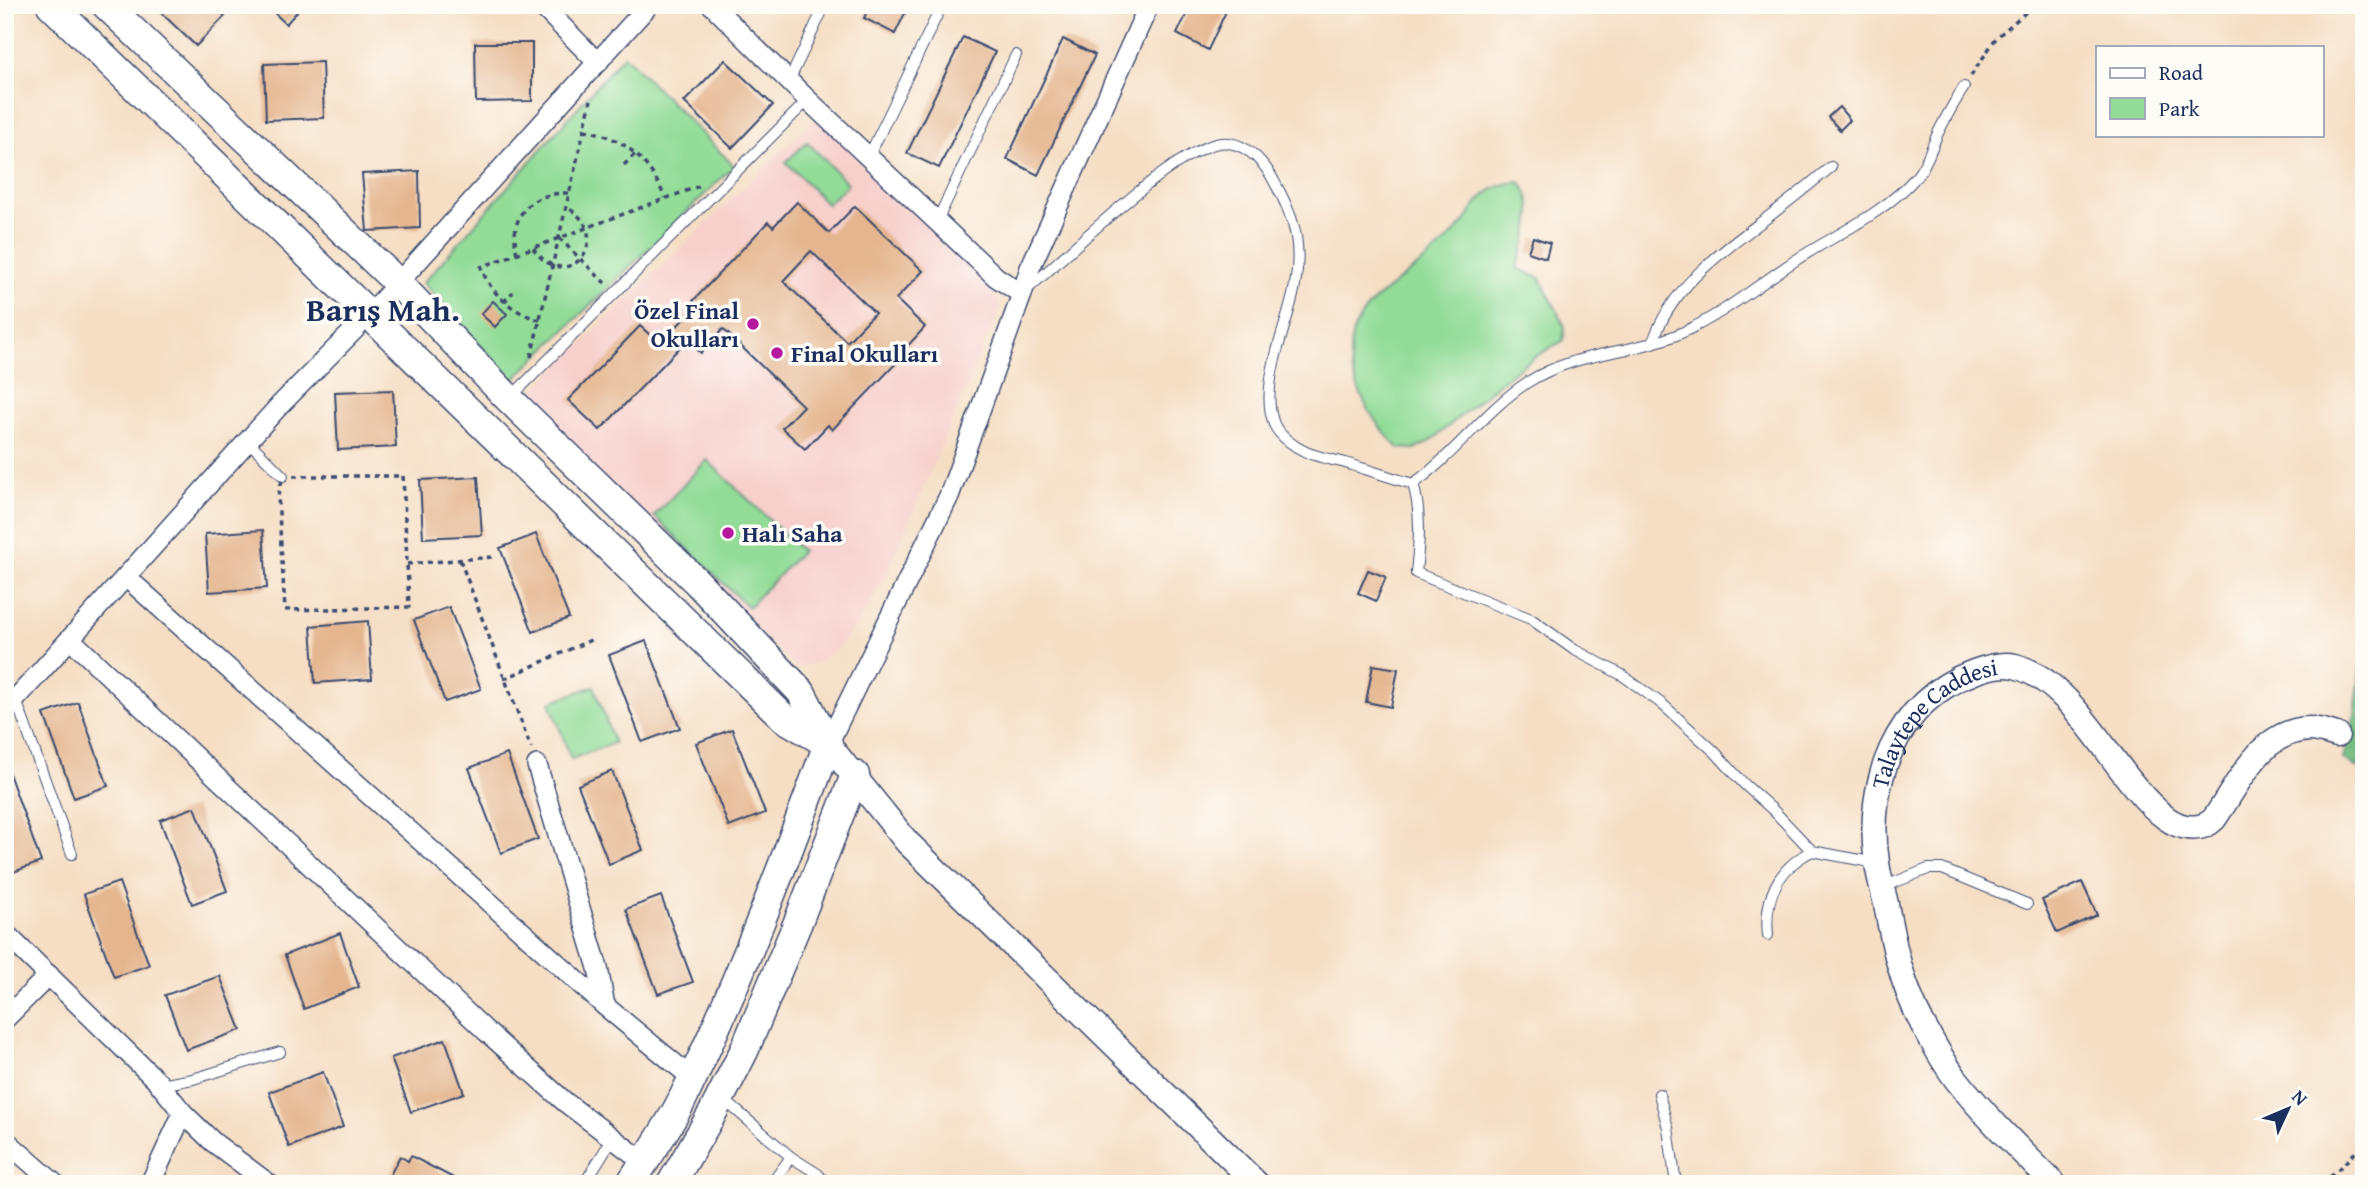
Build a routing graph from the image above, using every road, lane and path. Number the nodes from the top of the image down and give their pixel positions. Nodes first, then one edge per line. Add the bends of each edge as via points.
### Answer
1 (51, 5) edge
2 (106, 5) edge
3 (541, 5) edge
4 (649, 5) edge
5 (712, 5) edge
6 (825, 5) edge
7 (942, 5) edge
8 (1149, 5) edge
9 (2034, 5) edge
10 (1016, 55) dead end
11 (598, 62) junction
12 (789, 81) junction
13 (1964, 86) joint
14 (591, 100) dead end
15 (808, 100) junction
16 (584, 130) junction
17 (635, 153) junction
18 (869, 156) junction
19 (624, 166) dead end
20 (1831, 166) dead end
21 (734, 174) junction
22 (570, 193) junction
23 (665, 198) junction
24 (566, 207) junction
25 (937, 221) junction
26 (587, 227) junction
27 (559, 238) junction
28 (533, 248) junction
29 (517, 254) junction
30 (580, 259) junction
31 (553, 267) junction
32 (398, 283) junction
33 (513, 292) dead end
34 (614, 293) junction
35 (1022, 294) junction
36 (504, 302) junction
37 (370, 314) junction
38 (540, 320) junction
39 (1653, 342) junction
40 (517, 391) junction
41 (248, 441) junction
42 (284, 476) junction
43 (1413, 484) junction
44 (493, 557) dead end
45 (460, 560) junction
46 (407, 564) junction
47 (125, 577) junction
48 (595, 638) dead end
49 (70, 639) junction
50 (504, 679) junction
51 (10, 706) edge
52 (2337, 735) dead end
53 (828, 744) junction
54 (537, 765) joint
55 (855, 775) junction
56 (1812, 851) junction
57 (72, 853) dead end
58 (1877, 863) junction
59 (1883, 887) junction
60 (2027, 904) dead end
61 (5, 933) edge
62 (1768, 935) dead end
63 (49, 975) junction
64 (605, 1006) junction
65 (5, 1019) edge
66 (280, 1052) dead end
67 (692, 1078) junction
68 (160, 1085) junction
69 (1659, 1094) dead end
70 (721, 1097) junction
71 (183, 1113) junction
72 (612, 1139) junction
73 (5, 1140) edge
74 (2364, 1144) edge
75 (791, 1157) junction
76 (637, 1173) edge
77 (55, 1184) edge
78 (150, 1184) edge
79 (269, 1184) edge
80 (584, 1184) edge
81 (671, 1184) edge
82 (771, 1184) edge
83 (826, 1184) edge
84 (1257, 1184) edge
85 (1676, 1184) edge
86 (2054, 1184) edge
87 (2323, 1184) edge

1 - 37 main road
2 - 32 main road
3 - 11 street
4 - 11 street
5 - 12 street
6 - 12 lane
7 - 18 lane
8 - 35 street
9 - 13 path via 1996,38
10 - 25 lane
11 - 32 street
12 - 15 street
13 - 39 lane via 1919,174 1896,196 1717,313
14 - 16 path
15 - 18 street
15 - 21 lane
16 - 17 path via 614,137
16 - 22 path
17 - 19 path
17 - 23 path
18 - 25 street
20 - 39 lane via 1701,270 1676,297
21 - 23 path
21 - 34 lane
22 - 24 path
22 - 29 path via 545,195 526,207 515,235
23 - 26 path
24 - 26 path
24 - 27 path
25 - 35 street via 996,277
26 - 27 path
26 - 30 path via 588,246
27 - 28 path
27 - 30 path
27 - 31 path
28 - 29 path
28 - 31 path
29 - 36 path via 481,267
30 - 31 path via 566,267
30 - 34 path
31 - 38 path
32 - 37 street
32 - 40 main road
33 - 36 path
34 - 40 lane
35 - 43 lane via 1172,167 1206,146 1227,142 1248,151 1267,167 1283,197 1295,224 1299,250 1293,295 1272,375 1270,403 1275,426 1307,452
35 - 53 street via 949,496
36 - 38 path
37 - 41 street
37 - 53 main road via 784,718
38 - 40 path
39 - 43 lane via 1570,361 1529,381
40 - 53 main road via 801,692
41 - 42 lane
41 - 47 street
42 - 46 path via 403,476
42 - 46 path via 278,496 285,610 409,607
43 - 56 lane via 1419,514 1416,573 1531,619 1573,649 1622,675 1715,752
44 - 45 path
45 - 46 path
45 - 50 path
47 - 49 street
47 - 64 street
48 - 50 path
49 - 51 street
49 - 72 street via 488,1032
50 - 54 path
51 - 57 lane
52 - 58 street, Talaytepe Caddesi via 2311,729 2272,740 2214,819 2207,826 2191,828 2166,818 2152,804 2051,686 2013,665 1996,666 1937,690 1898,734 1883,764 1878,792
53 - 55 street
53 - 67 main road via 765,911
54 - 64 street via 598,968
55 - 70 main road via 744,1051
55 - 84 street via 907,842
56 - 58 lane
56 - 62 lane via 1797,859 1774,886 1769,897
58 - 59 street, Talaytepe Caddesi
59 - 60 lane via 1928,869 1942,869
59 - 86 street, Talaytepe Caddesi via 1902,978 1923,1024 1956,1078
61 - 63 street
63 - 65 street
63 - 68 street
64 - 67 street
66 - 68 lane
67 - 76 main road
68 - 71 street
69 - 85 lane
70 - 75 lane
70 - 81 main road
71 - 78 street
71 - 79 street
72 - 76 street
72 - 80 lane
73 - 77 street
74 - 87 path
75 - 82 lane
75 - 83 lane

